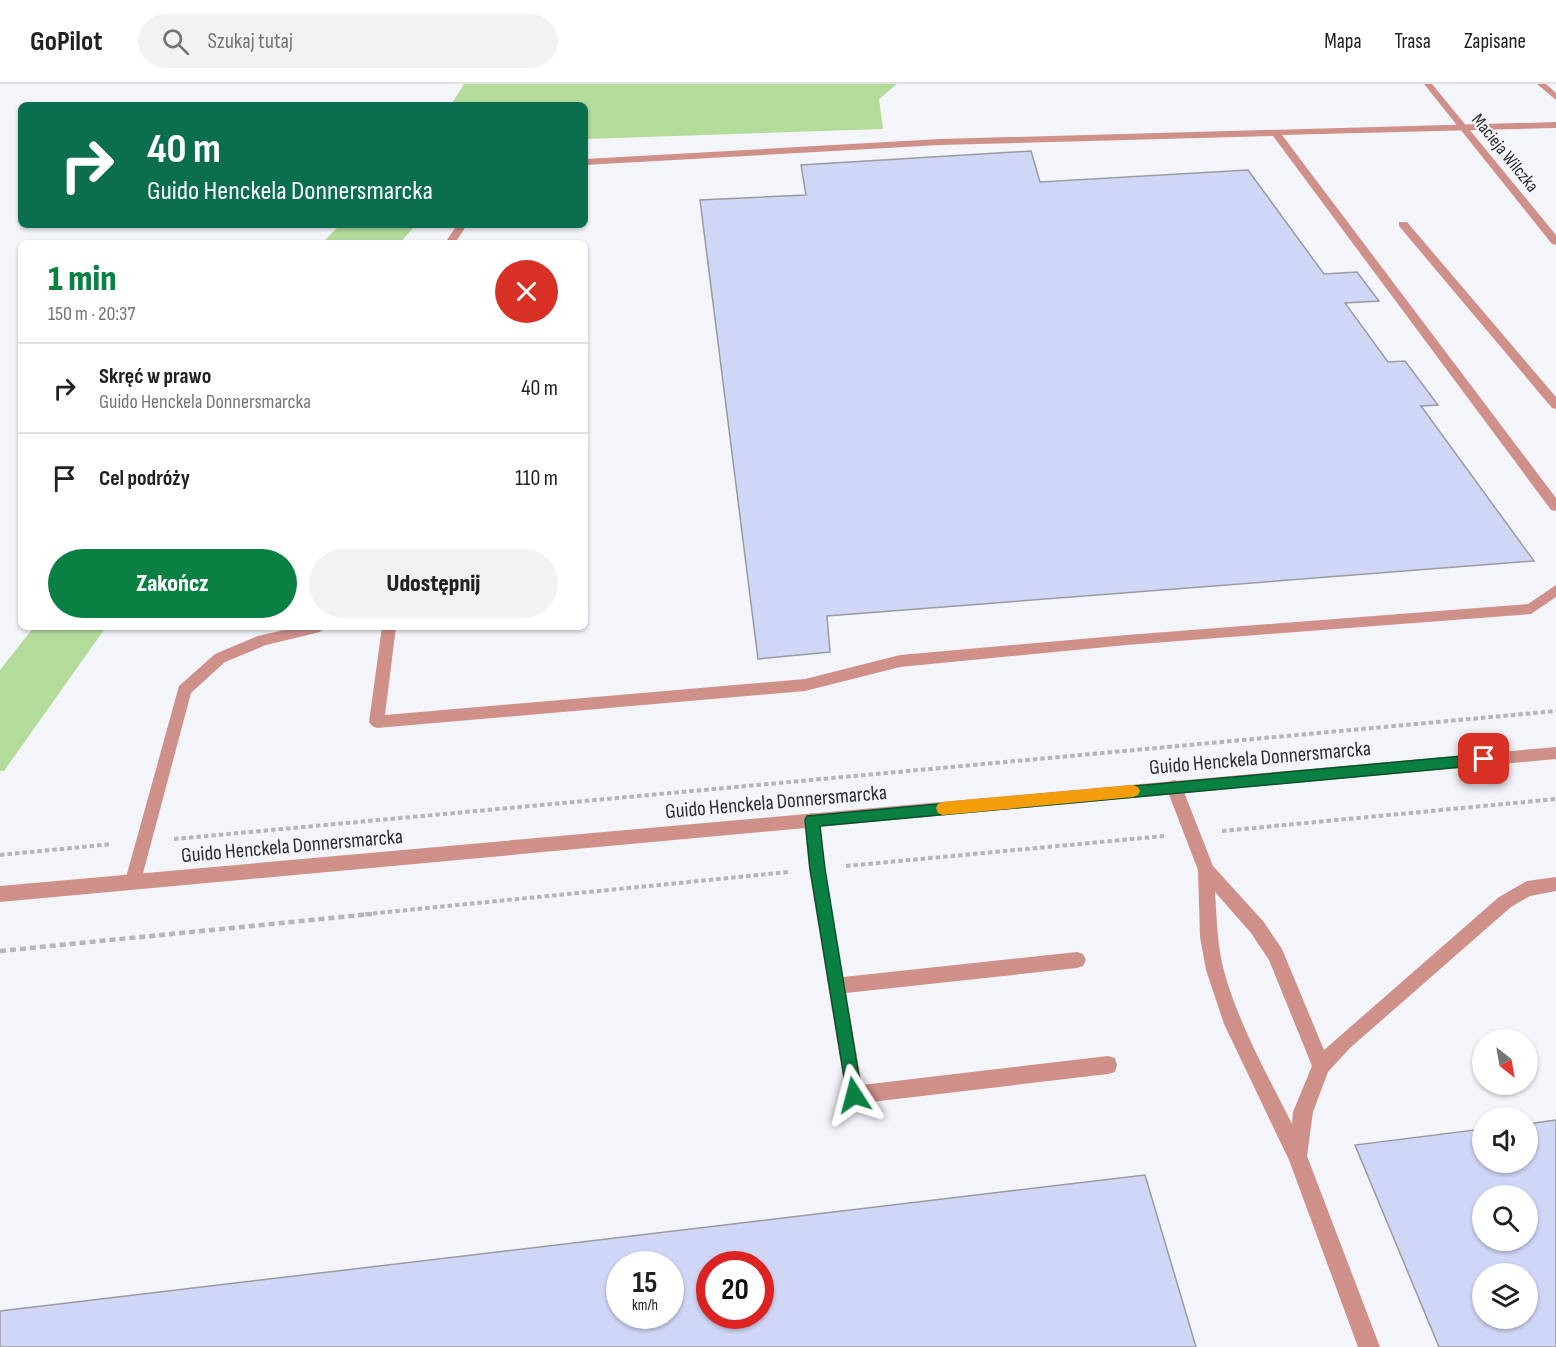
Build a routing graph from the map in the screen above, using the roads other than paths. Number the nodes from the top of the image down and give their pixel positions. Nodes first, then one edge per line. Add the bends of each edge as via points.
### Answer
1 (1428, 84) edge
2 (1541, 84) edge
3 (1556, 97) edge
4 (1556, 125) edge
5 (1463, 126) junction
6 (1275, 132) junction
7 (588, 162) edge
8 (1403, 224) dead end
9 (1556, 242) edge
10 (1556, 405) edge
11 (1556, 507) edge
12 (1556, 590) edge
13 (307, 630) edge
14 (389, 630) edge
15 (1556, 753) edge
16 (1174, 787) junction
17 (812, 820) junction
18 (1206, 870) junction
19 (134, 881) junction
20 (1556, 884) edge
21 (0, 894) edge
22 (1077, 960) dead end
23 (836, 986) junction
24 (1108, 1065) dead end
25 (1322, 1066) junction
26 (1297, 1156) junction
27 (1369, 1347) edge

1 - 5 street, Macieja Wilczka
2 - 3 street
4 - 5 street
5 - 6 street
5 - 9 street, Macieja Wilczka
6 - 7 street via 940,142
6 - 11 street
8 - 10 street
12 - 14 street via 1531,609 900,661 805,685 377,722
13 - 19 street via 263,640 220,658 184,690
15 - 16 street, Guido Henckela Donnersmarcka
16 - 17 street, Guido Henckela Donnersmarcka
16 - 18 street
17 - 19 street, Guido Henckela Donnersmarcka
17 - 23 street
18 - 25 street via 1257,927 1276,955
18 - 26 street via 1209,937 1215,970 1233,1024
19 - 21 street, Guido Henckela Donnersmarcka
20 - 25 street via 1527,890 1504,902 1365,1022
22 - 23 street
23 - 24 street via 854,1095
25 - 26 street via 1303,1112
26 - 27 street

